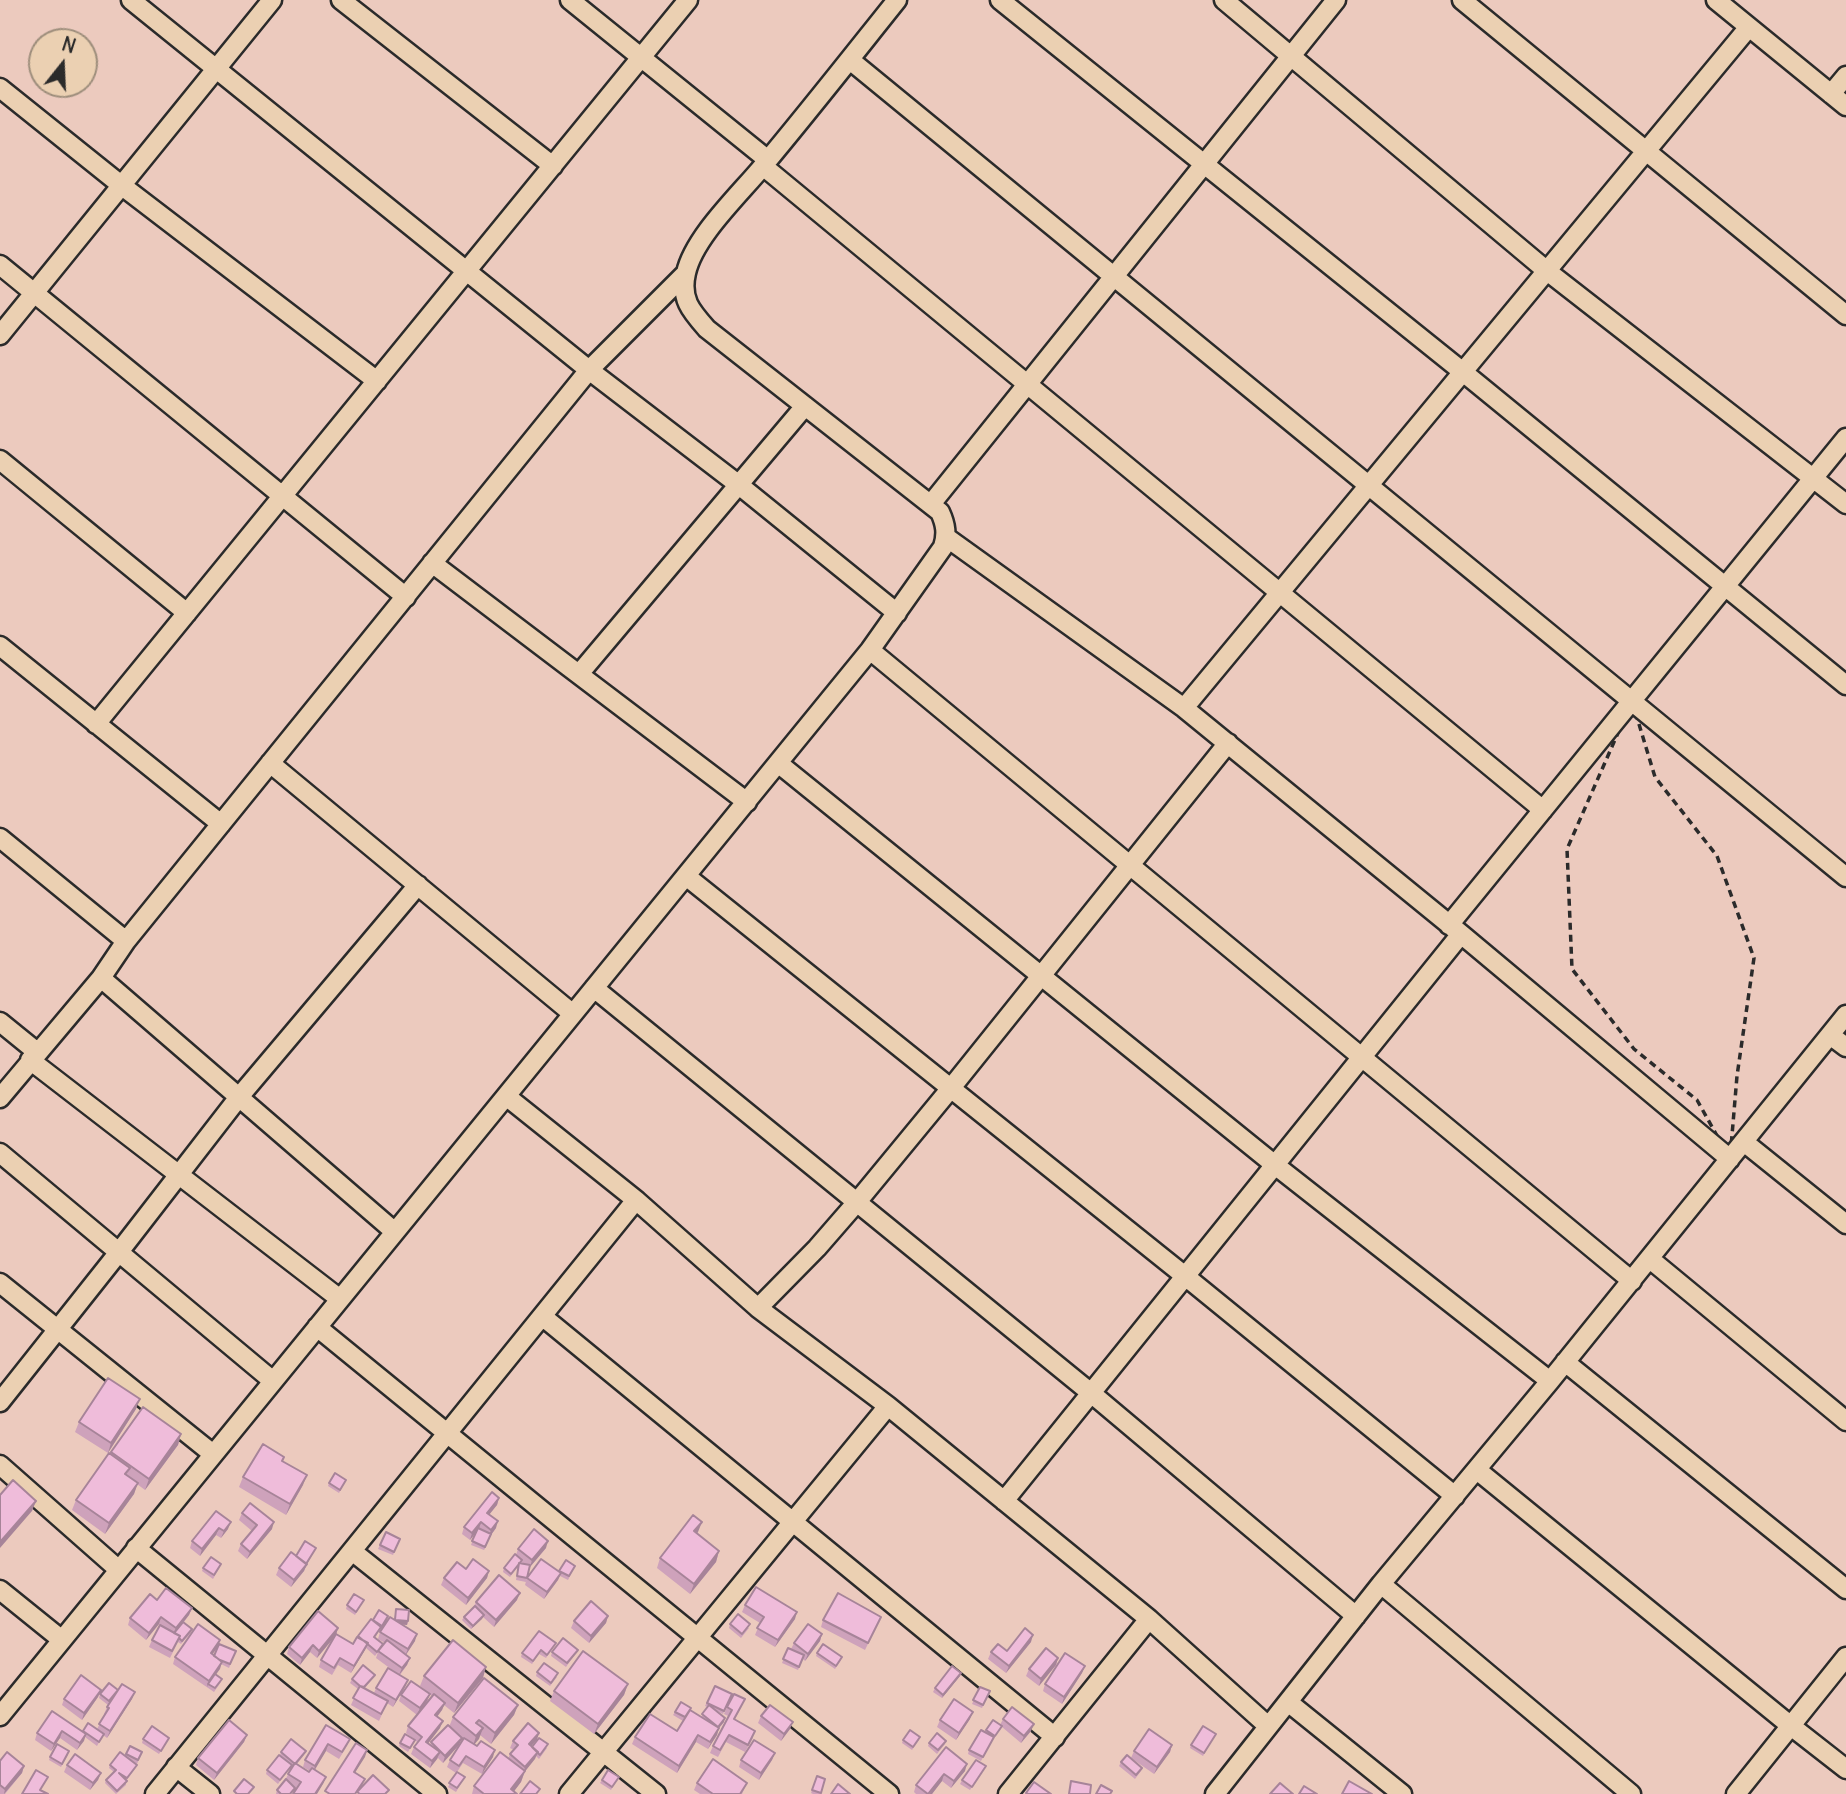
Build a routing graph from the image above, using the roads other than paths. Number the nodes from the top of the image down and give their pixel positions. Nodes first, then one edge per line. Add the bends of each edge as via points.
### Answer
1 (131, 0) edge
2 (272, 0) edge
3 (341, 0) edge
4 (570, 0) edge
5 (688, 0) edge
6 (897, 0) edge
7 (999, 0) edge
8 (1224, 0) edge
9 (1336, 0) edge
10 (1462, 0) edge
11 (1716, 0) edge
12 (1749, 27) junction
13 (1291, 56) junction
14 (641, 58) junction
15 (850, 60) junction
16 (216, 69) junction
17 (1846, 76) edge
18 (0, 88) edge
19 (1831, 94) junction
20 (1846, 106) edge
21 (1646, 151) junction
22 (766, 163) junction
23 (1205, 163) junction
24 (553, 166) junction
25 (121, 185) junction
26 (0, 265) edge
27 (467, 271) junction
28 (1547, 271) junction
29 (686, 273) junction
30 (1114, 276) junction
31 (34, 293) junction
32 (1846, 315) edge
33 (0, 335) edge
34 (589, 370) junction
35 (1463, 372) junction
36 (377, 382) junction
37 (1027, 384) junction
38 (805, 406) junction
39 (1846, 438) edge
40 (0, 460) edge
41 (1813, 478) junction
42 (739, 485) junction
43 (1368, 485) junction
44 (283, 496) junction
45 (931, 504) junction
46 (1846, 504) edge
47 (946, 537) junction
48 (432, 563) junction
49 (1726, 585) junction
50 (1279, 593) junction
51 (406, 597) junction
52 (897, 612) junction
53 (187, 613) junction
54 (0, 646) edge
55 (870, 650) junction
56 (579, 674) junction
57 (1846, 685) edge
58 (1632, 701) junction
59 (1184, 708) junction
60 (96, 724) junction
61 (1228, 743) junction
62 (271, 763) junction
63 (778, 763) junction
64 (747, 802) junction
65 (1542, 810) junction
66 (221, 824) junction
67 (0, 838) edge
68 (1130, 865) junction
69 (686, 876) junction
70 (1846, 877) edge
71 (418, 885) junction
72 (1455, 930) junction
73 (127, 941) junction
74 (1041, 975) junction
75 (101, 978) junction
76 (594, 988) junction
77 (573, 1014) junction
78 (1846, 1015) edge
79 (0, 1022) edge
80 (1830, 1035) junction
81 (1846, 1047) edge
82 (34, 1056) junction
83 (1362, 1057) junction
84 (951, 1088) junction
85 (506, 1096) junction
86 (0, 1097) edge
87 (239, 1097) junction
88 (1744, 1142) junction
89 (0, 1153) edge
90 (1730, 1159) junction
91 (1275, 1165) junction
92 (179, 1175) junction
93 (636, 1200) junction
94 (857, 1202) junction
95 (1846, 1224) edge
96 (395, 1232) junction
97 (119, 1252) junction
98 (1650, 1259) junction
99 (1185, 1276) junction
100 (1632, 1281) junction
101 (0, 1283) edge
102 (340, 1299) junction
103 (758, 1308) junction
104 (542, 1316) junction
105 (317, 1327) junction
106 (58, 1329) junction
107 (1565, 1362) junction
108 (273, 1381) junction
109 (1550, 1381) junction
110 (1091, 1393) junction
111 (0, 1402) edge
112 (888, 1406) junction
113 (1846, 1421) edge
114 (448, 1432) junction
115 (213, 1454) junction
116 (0, 1465) edge
117 (1477, 1470) junction
118 (1455, 1496) junction
119 (1004, 1501) junction
120 (793, 1522) junction
121 (136, 1548) junction
122 (352, 1551) junction
123 (119, 1570) junction
124 (1381, 1584) junction
125 (1846, 1589) edge
126 (0, 1590) edge
127 (1356, 1616) junction
128 (1149, 1619) junction
129 (698, 1637) junction
130 (62, 1640) junction
131 (267, 1655) junction
132 (1846, 1657) edge
133 (1288, 1702) junction
134 (0, 1716) edge
135 (1268, 1726) junction
136 (1791, 1726) junction
137 (1055, 1737) junction
138 (604, 1752) junction
139 (176, 1767) junction
140 (1846, 1769) edge
141 (155, 1794) edge
142 (210, 1794) edge
143 (437, 1794) edge
144 (569, 1794) edge
145 (656, 1794) edge
146 (889, 1794) edge
147 (1008, 1794) edge
148 (1215, 1794) edge
149 (1402, 1794) edge
150 (1631, 1794) edge
151 (1736, 1794) edge

1 - 16 street
2 - 16 street
3 - 24 street
4 - 14 street
5 - 14 street
6 - 15 street
7 - 23 street
8 - 13 street
9 - 13 street
10 - 21 street
11 - 12 street
12 - 19 street
12 - 21 street
13 - 23 street
13 - 28 street
14 - 22 street
14 - 24 street
15 - 22 street
15 - 30 street
16 - 25 street
16 - 27 street
17 - 19 street
18 - 25 street
19 - 20 street
21 - 28 street
21 - 32 street
22 - 29 street via 697,245
22 - 37 street
23 - 30 street
23 - 35 street
24 - 27 street
25 - 31 street
25 - 36 street
26 - 31 street
27 - 34 street
27 - 36 street
28 - 35 street
28 - 41 street
29 - 34 street
29 - 38 street via 683,292 706,330
30 - 37 street
30 - 43 street
31 - 33 street
31 - 44 street
34 - 42 street
34 - 48 street
35 - 43 street
35 - 49 street
36 - 44 street
37 - 45 street
37 - 50 street
38 - 42 street
38 - 45 street
39 - 41 street
40 - 53 street
41 - 46 street
41 - 49 street
42 - 52 street
42 - 56 street
43 - 50 street
43 - 58 street
44 - 51 street
44 - 53 street
45 - 47 street via 940,512
47 - 52 street
47 - 59 street
48 - 51 street
48 - 56 street
49 - 57 street
49 - 58 street
50 - 59 street
50 - 65 street
51 - 62 street
52 - 55 street
53 - 60 street
54 - 60 street
55 - 63 street
55 - 68 street
56 - 64 street
58 - 65 street
58 - 70 street
59 - 61 street
60 - 66 street
61 - 68 street
61 - 72 street
62 - 66 street
62 - 71 street
63 - 64 street
63 - 74 street
64 - 69 street
65 - 72 street
66 - 73 street
67 - 73 street
68 - 74 street
68 - 83 street
69 - 76 street
69 - 84 street
71 - 77 street
71 - 87 street
72 - 83 street
72 - 90 street
73 - 75 street
74 - 84 street
74 - 91 street
75 - 82 street
75 - 87 street
76 - 77 street
76 - 94 street
77 - 85 street
78 - 80 street
79 - 82 street
80 - 81 street
80 - 88 street
82 - 86 street
82 - 92 street
83 - 91 street
83 - 100 street
84 - 94 street
84 - 99 street
85 - 93 street
85 - 96 street
87 - 92 street
87 - 96 street
88 - 90 street
88 - 95 street
89 - 97 street
90 - 98 street
91 - 99 street
91 - 109 street
92 - 97 street
92 - 102 street
93 - 103 street
93 - 104 street
94 - 103 street
94 - 110 street
96 - 102 street
97 - 106 street
97 - 108 street
98 - 100 street
98 - 113 street
99 - 110 street
99 - 118 street
100 - 107 street
101 - 106 street
102 - 105 street
103 - 112 street
104 - 114 street
104 - 120 street
105 - 108 street
105 - 114 street
106 - 111 street
106 - 115 street
107 - 109 street
107 - 125 street
108 - 115 street
109 - 117 street
110 - 119 street
110 - 127 street
112 - 119 street
112 - 120 street
114 - 122 street
114 - 129 street
115 - 121 street
116 - 123 street
117 - 118 street
117 - 136 street
118 - 124 street
119 - 128 street
120 - 129 street
120 - 137 street
121 - 123 street
121 - 131 street
122 - 131 street
122 - 138 street
123 - 130 street
124 - 127 street
124 - 150 street
126 - 130 street
127 - 133 street
128 - 135 street
128 - 137 street
129 - 138 street
129 - 146 street
130 - 134 street
131 - 139 street
131 - 143 street
132 - 136 street
133 - 135 street
133 - 149 street
135 - 148 street
136 - 140 street
136 - 151 street
137 - 147 street
138 - 144 street
138 - 145 street
139 - 141 street
139 - 142 street

